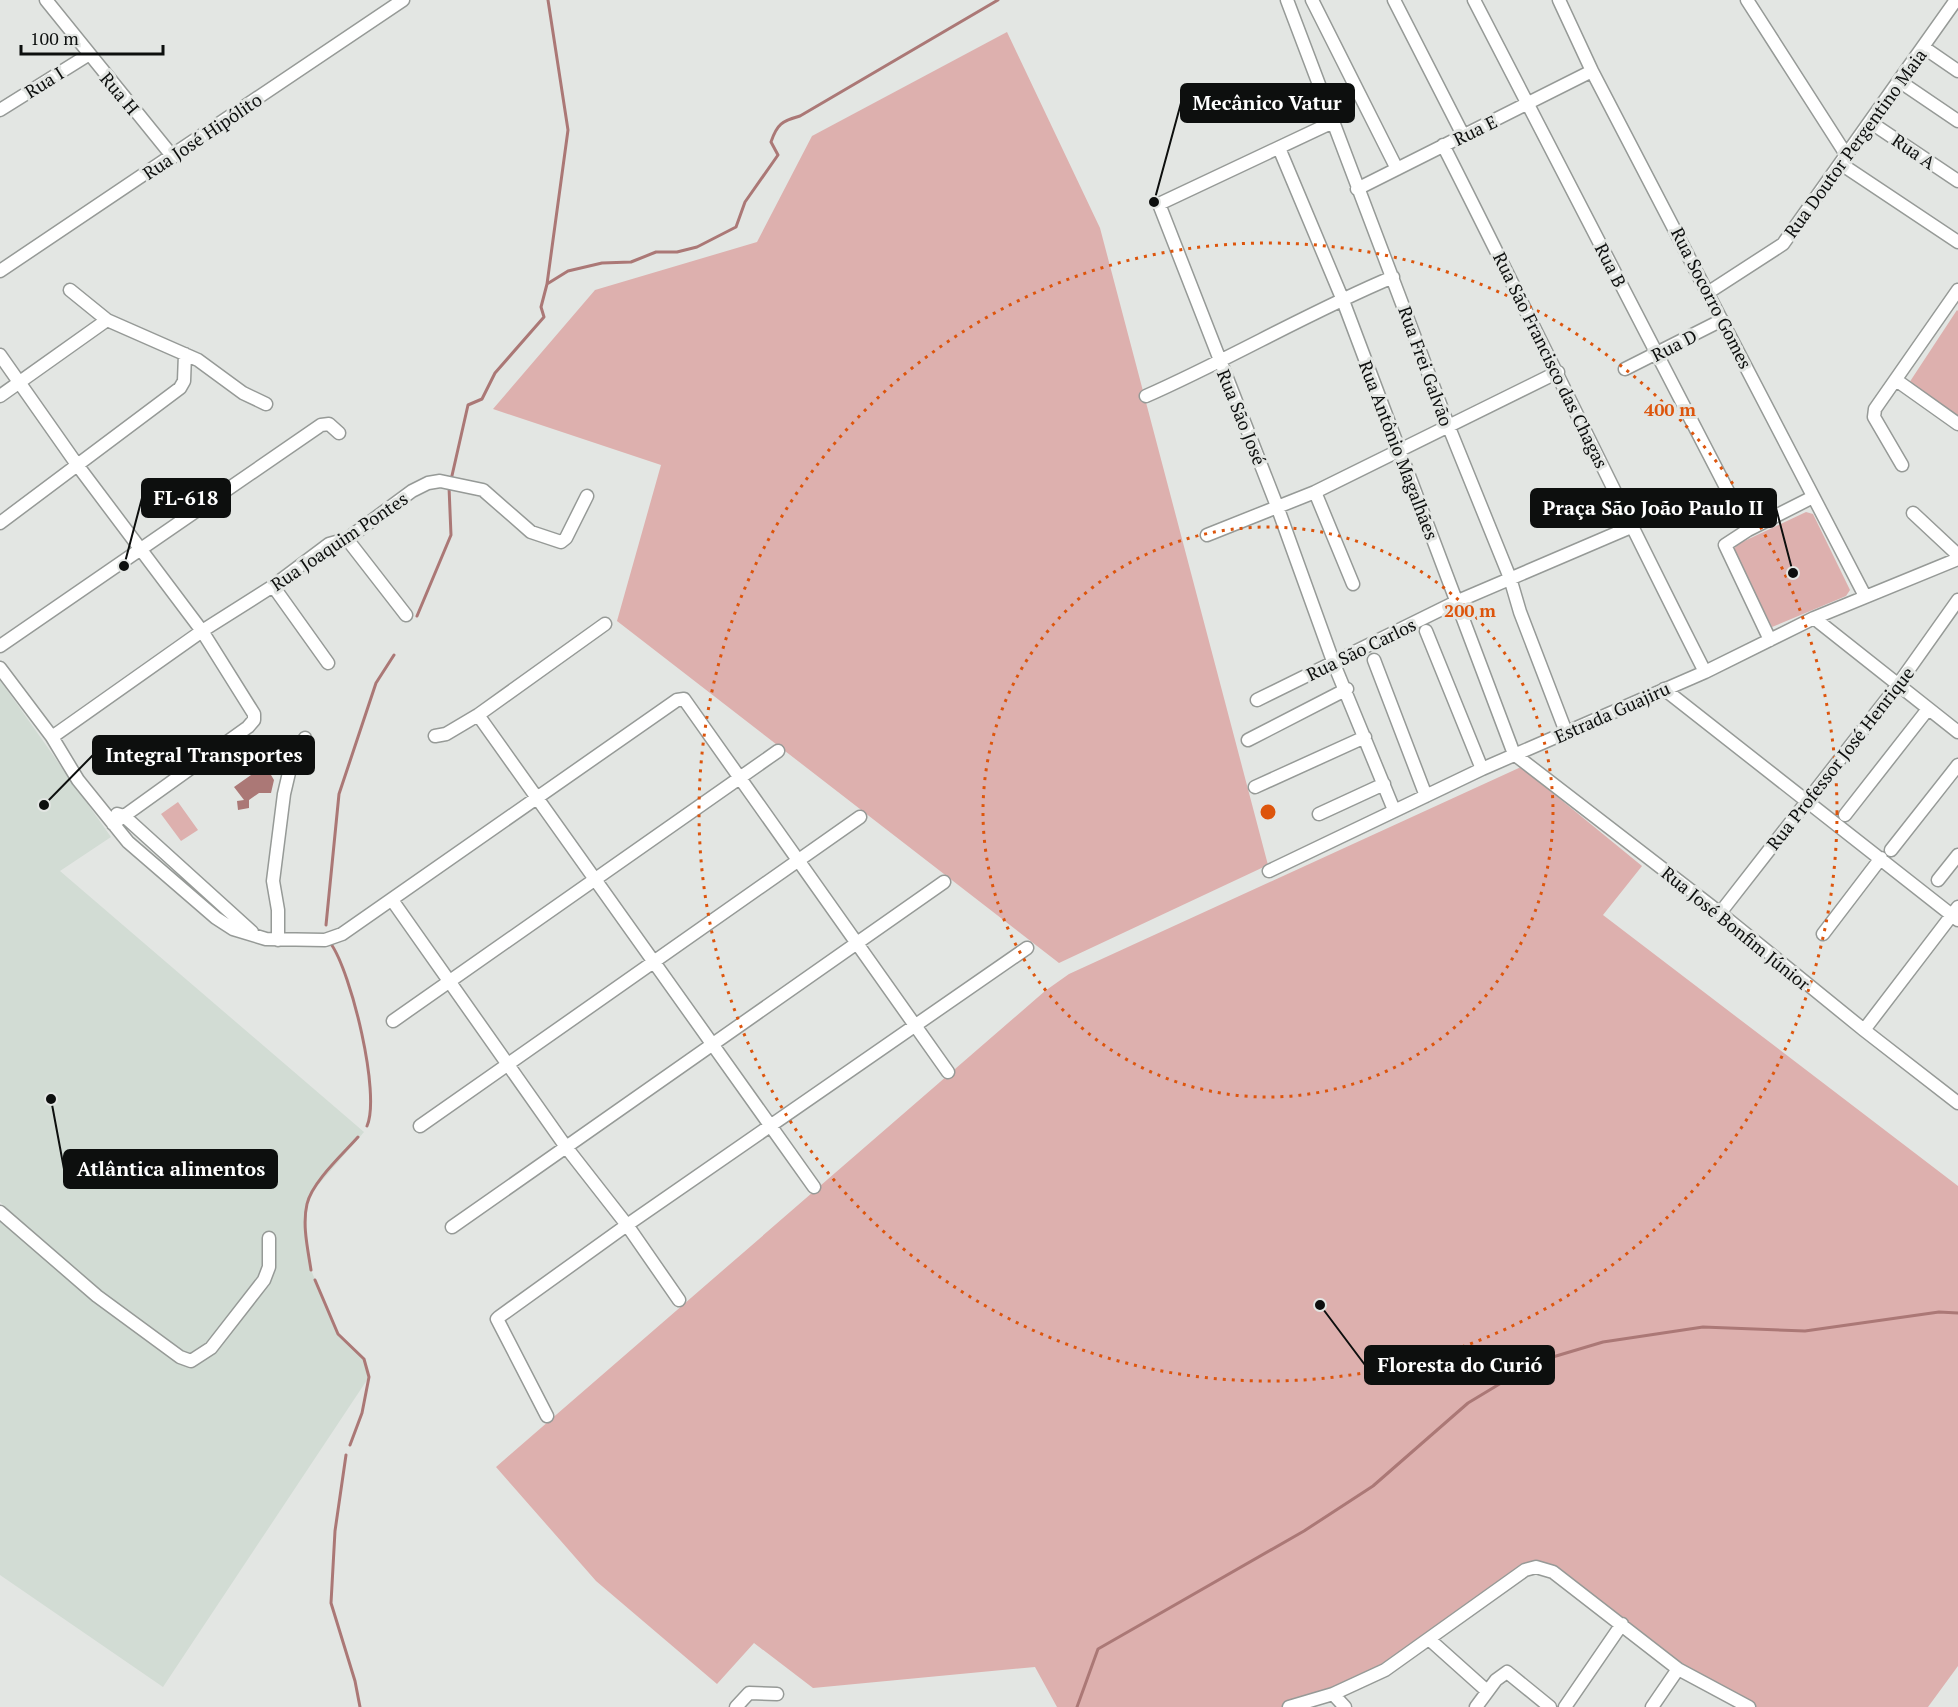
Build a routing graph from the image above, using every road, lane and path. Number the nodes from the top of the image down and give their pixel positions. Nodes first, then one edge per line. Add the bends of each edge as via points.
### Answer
1 (46, 0) edge
2 (403, 0) edge
3 (1287, 0) edge
4 (1312, 0) edge
5 (1394, 0) edge
6 (1474, 0) edge
7 (1559, 0) edge
8 (1747, 0) edge
9 (1956, 0) edge
10 (1923, 47) junction
11 (88, 55) junction
12 (1592, 71) junction
13 (1958, 71) edge
14 (1899, 81) junction
15 (1529, 104) junction
16 (0, 110) edge
17 (1333, 122) junction
18 (1870, 122) junction
19 (1958, 122) edge
20 (1463, 135) junction
21 (1443, 146) junction
22 (1279, 148) junction
23 (173, 157) junction
24 (1844, 160) junction
25 (1397, 170) junction
26 (1958, 181) edge
27 (1357, 189) junction
28 (1958, 242) edge
29 (0, 271) edge
30 (1393, 277) junction
31 (70, 290) dead end
32 (1958, 290) edge
33 (1709, 292) junction
34 (1342, 298) junction
35 (107, 320) junction
36 (1722, 320) junction
37 (185, 354) junction
38 (1656, 354) junction
39 (0, 356) edge
40 (1220, 362) junction
41 (1625, 369) dead end
42 (1558, 372) junction
43 (1896, 380) junction
44 (18, 383) junction
45 (0, 396) edge
46 (1146, 396) dead end
47 (266, 404) dead end
48 (1958, 424) edge
49 (1448, 425) junction
50 (339, 433) dead end
51 (1399, 451) junction
52 (1902, 465) dead end
53 (78, 466) junction
54 (1315, 492) junction
55 (586, 496) dead end
56 (1813, 497) junction
57 (1277, 506) junction
58 (1913, 513) dead end
59 (0, 523) edge
60 (1631, 526) junction
61 (1748, 530) junction
62 (1207, 535) dead end
63 (347, 539) junction
64 (141, 547) junction
65 (1958, 557) edge
66 (1510, 578) junction
67 (1353, 584) dead end
68 (273, 586) junction
69 (1865, 596) junction
70 (1958, 600) edge
71 (1458, 602) junction
72 (406, 615) dead end
73 (1814, 618) junction
74 (605, 624) dead end
75 (202, 631) junction
76 (1426, 631) dead end
77 (1770, 640) junction
78 (0, 646) edge
79 (1374, 660) dead end
80 (328, 663) dead end
81 (1334, 663) junction
82 (0, 668) edge
83 (1705, 672) junction
84 (1898, 686) junction
85 (1347, 689) junction
86 (1664, 689) junction
87 (1257, 700) dead end
88 (1928, 710) junction
89 (478, 715) junction
90 (1566, 732) junction
91 (1958, 732) edge
92 (435, 736) dead end
93 (52, 737) junction
94 (1365, 737) junction
95 (305, 738) dead end
96 (1248, 740) dead end
97 (778, 751) dead end
98 (1514, 754) junction
99 (1958, 765) edge
100 (1482, 769) junction
101 (741, 777) junction
102 (1384, 784) junction
103 (1255, 787) dead end
104 (536, 796) junction
105 (1426, 796) junction
106 (1807, 801) junction
107 (101, 810) junction
108 (1394, 810) junction
109 (1319, 814) dead end
110 (1845, 815) dead end
111 (124, 816) junction
112 (860, 817) dead end
113 (113, 824) junction
114 (1886, 854) junction
115 (1958, 855) edge
116 (800, 860) junction
117 (1269, 871) dead end
118 (596, 879) junction
119 (1938, 880) dead end
120 (944, 882) dead end
121 (392, 900) junction
122 (1720, 913) junction
123 (1956, 914) edge
124 (253, 933) junction
125 (1823, 934) dead end
126 (279, 940) junction
127 (857, 943) junction
128 (1027, 948) dead end
129 (654, 962) junction
130 (450, 982) junction
131 (393, 1021) dead end
132 (916, 1026) junction
133 (1864, 1030) junction
134 (713, 1044) junction
135 (508, 1064) junction
136 (948, 1072) dead end
137 (1958, 1103) edge
138 (420, 1126) dead end
139 (772, 1126) junction
140 (566, 1147) junction
141 (814, 1187) dead end
142 (0, 1212) edge
143 (627, 1225) junction
144 (452, 1227) dead end
145 (270, 1238) dead end
146 (679, 1300) dead end
147 (547, 1416) dead end
148 (1622, 1624) junction
149 (1430, 1640) junction
150 (1678, 1669) junction
151 (1487, 1691) junction
152 (777, 1694) dead end
153 (1333, 1694) junction
154 (736, 1707) edge
155 (1289, 1707) edge
156 (1345, 1707) edge
157 (1476, 1707) edge
158 (1550, 1707) edge
159 (1564, 1707) edge
160 (1652, 1707) edge
161 (1749, 1707) edge

1 - 11 street, Rua H
2 - 23 street, Rua José Hipólito
3 - 17 street, Rua Frei Galvão
4 - 25 street
5 - 20 street
6 - 15 street, Rua B
7 - 12 street, Rua Socorro Gomes
8 - 24 street
9 - 10 street, Rua Doutor Pergentino Maia
10 - 13 street
10 - 14 street, Rua Doutor Pergentino Maia
11 - 16 street, Rua I
11 - 23 street, Rua H
12 - 15 street, Rua E
12 - 33 street, Rua Socorro Gomes
14 - 18 street, Rua Doutor Pergentino Maia
14 - 19 street
15 - 20 street, Rua E
15 - 38 street, Rua B
17 - 22 street, Rua São José
17 - 27 street, Rua Frei Galvão
18 - 24 street, Rua Doutor Pergentino Maia
18 - 26 street, Rua A
20 - 21 street, Rua E
21 - 25 street, Rua E
21 - 42 street, Rua São Francisco das Chagas
22 - 34 street, Rua Antônio Magalhães
22 - 40 street, Rua São José via 1159,204
23 - 29 street, Rua José Hipólito
24 - 28 street
24 - 33 street, Rua Doutor Pergentino Maia via 1783,244
25 - 27 street, Rua E
27 - 30 street, Rua Frei Galvão
30 - 34 street
30 - 49 street, Rua Frei Galvão
31 - 35 street
32 - 43 street
33 - 36 street, Rua Socorro Gomes
34 - 40 street
34 - 51 street, Rua Antônio Magalhães
35 - 37 street
35 - 44 street
36 - 38 street, Rua D
36 - 56 street, Rua Socorro Gomes
37 - 47 street
37 - 53 street via 180,388
38 - 41 street, Rua D
38 - 61 street, Rua B
39 - 44 street
40 - 46 street
40 - 57 street, Rua São José
42 - 49 street
42 - 60 street, Rua São Francisco das Chagas
43 - 48 street
43 - 52 street via 1875,409 1874,417
44 - 45 street
44 - 53 street
49 - 51 street
49 - 66 street, Rua Frei Galvão
50 - 64 street via 330,424 321,425
51 - 54 street
51 - 71 street, Rua Antônio Magalhães
53 - 59 street
53 - 64 street
54 - 57 street
54 - 67 street
55 - 63 street, Rua Joaquim Pontes via 561,542 524,527 483,490 433,481 412,491
56 - 61 street
56 - 69 street, Rua Socorro Gomes
57 - 62 street
57 - 81 street, Rua São José
58 - 65 street
60 - 66 street, Rua São Carlos
60 - 83 street, Rua São Francisco das Chagas
61 - 77 street via 1726,543 1725,549
63 - 68 street, Rua Joaquim Pontes via 329,544
63 - 72 street
64 - 75 street
64 - 78 street
65 - 69 street, Estrada Guajiru
66 - 71 street, Rua São Carlos
66 - 90 street, Rua Frei Galvão
68 - 75 street, Rua Joaquim Pontes
68 - 80 street
69 - 73 street, Estrada Guajiru
70 - 84 street, Rua Professor José Henrique
71 - 81 street, Rua São Carlos
71 - 98 street, Rua Antônio Magalhães
73 - 77 street, Estrada Guajiru
73 - 84 street
74 - 89 street
75 - 93 street, Rua Joaquim Pontes
75 - 111 street via 254,712 254,720
76 - 100 street
77 - 83 street, Estrada Guajiru
79 - 105 street
81 - 85 street, Rua São José
81 - 87 street, Rua São Carlos
82 - 93 street
83 - 86 street, Estrada Guajiru
84 - 88 street
84 - 106 street, Rua Professor José Henrique
85 - 94 street, Rua São José
85 - 96 street
86 - 90 street, Estrada Guajiru
86 - 106 street
88 - 91 street
88 - 110 street
89 - 92 street via 446,734
89 - 104 street
90 - 98 street, Estrada Guajiru
93 - 107 street
94 - 102 street, Rua São José
94 - 103 street
95 - 126 street via 292,760 284,794 273,881
97 - 101 street
98 - 100 street, Estrada Guajiru
98 - 122 street, Rua José Bonfim Júnior
99 - 114 street
100 - 105 street, Estrada Guajiru
101 - 104 street via 688,701 682,699
101 - 116 street
101 - 118 street
102 - 108 street, Rua São José
102 - 109 street
104 - 118 street
104 - 121 street
105 - 108 street, Estrada Guajiru
106 - 114 street
106 - 122 street, Rua Professor José Henrique
107 - 111 street
107 - 113 street
108 - 117 street, Estrada Guajiru
111 - 113 street
111 - 124 street
112 - 116 street
113 - 124 street via 128,842 216,918 233,929
114 - 123 street
114 - 125 street
115 - 119 street
116 - 127 street
116 - 129 street
118 - 129 street
118 - 130 street
120 - 127 street
121 - 126 street via 336,937
121 - 130 street
122 - 133 street, Rua José Bonfim Júnior
123 - 133 street
124 - 126 street
127 - 132 street
127 - 134 street
128 - 132 street
129 - 134 street
129 - 135 street
130 - 131 street
130 - 135 street
132 - 136 street
132 - 139 street
133 - 137 street, Rua José Bonfim Júnior
134 - 139 street
134 - 140 street
135 - 138 street
135 - 140 street
139 - 141 street
139 - 143 street
140 - 143 street
140 - 144 street
142 - 145 street via 97,1296 191,1361 211,1348 264,1280 269,1267
143 - 146 street
143 - 147 street via 498,1319
148 - 149 street via 1553,1572 1536,1567 1525,1570
148 - 150 street
148 - 159 street
149 - 151 street
149 - 153 street via 1385,1670
150 - 160 street
150 - 161 street
151 - 157 street
151 - 158 street via 1507,1672
152 - 154 street via 749,1694
153 - 155 street
153 - 156 street

